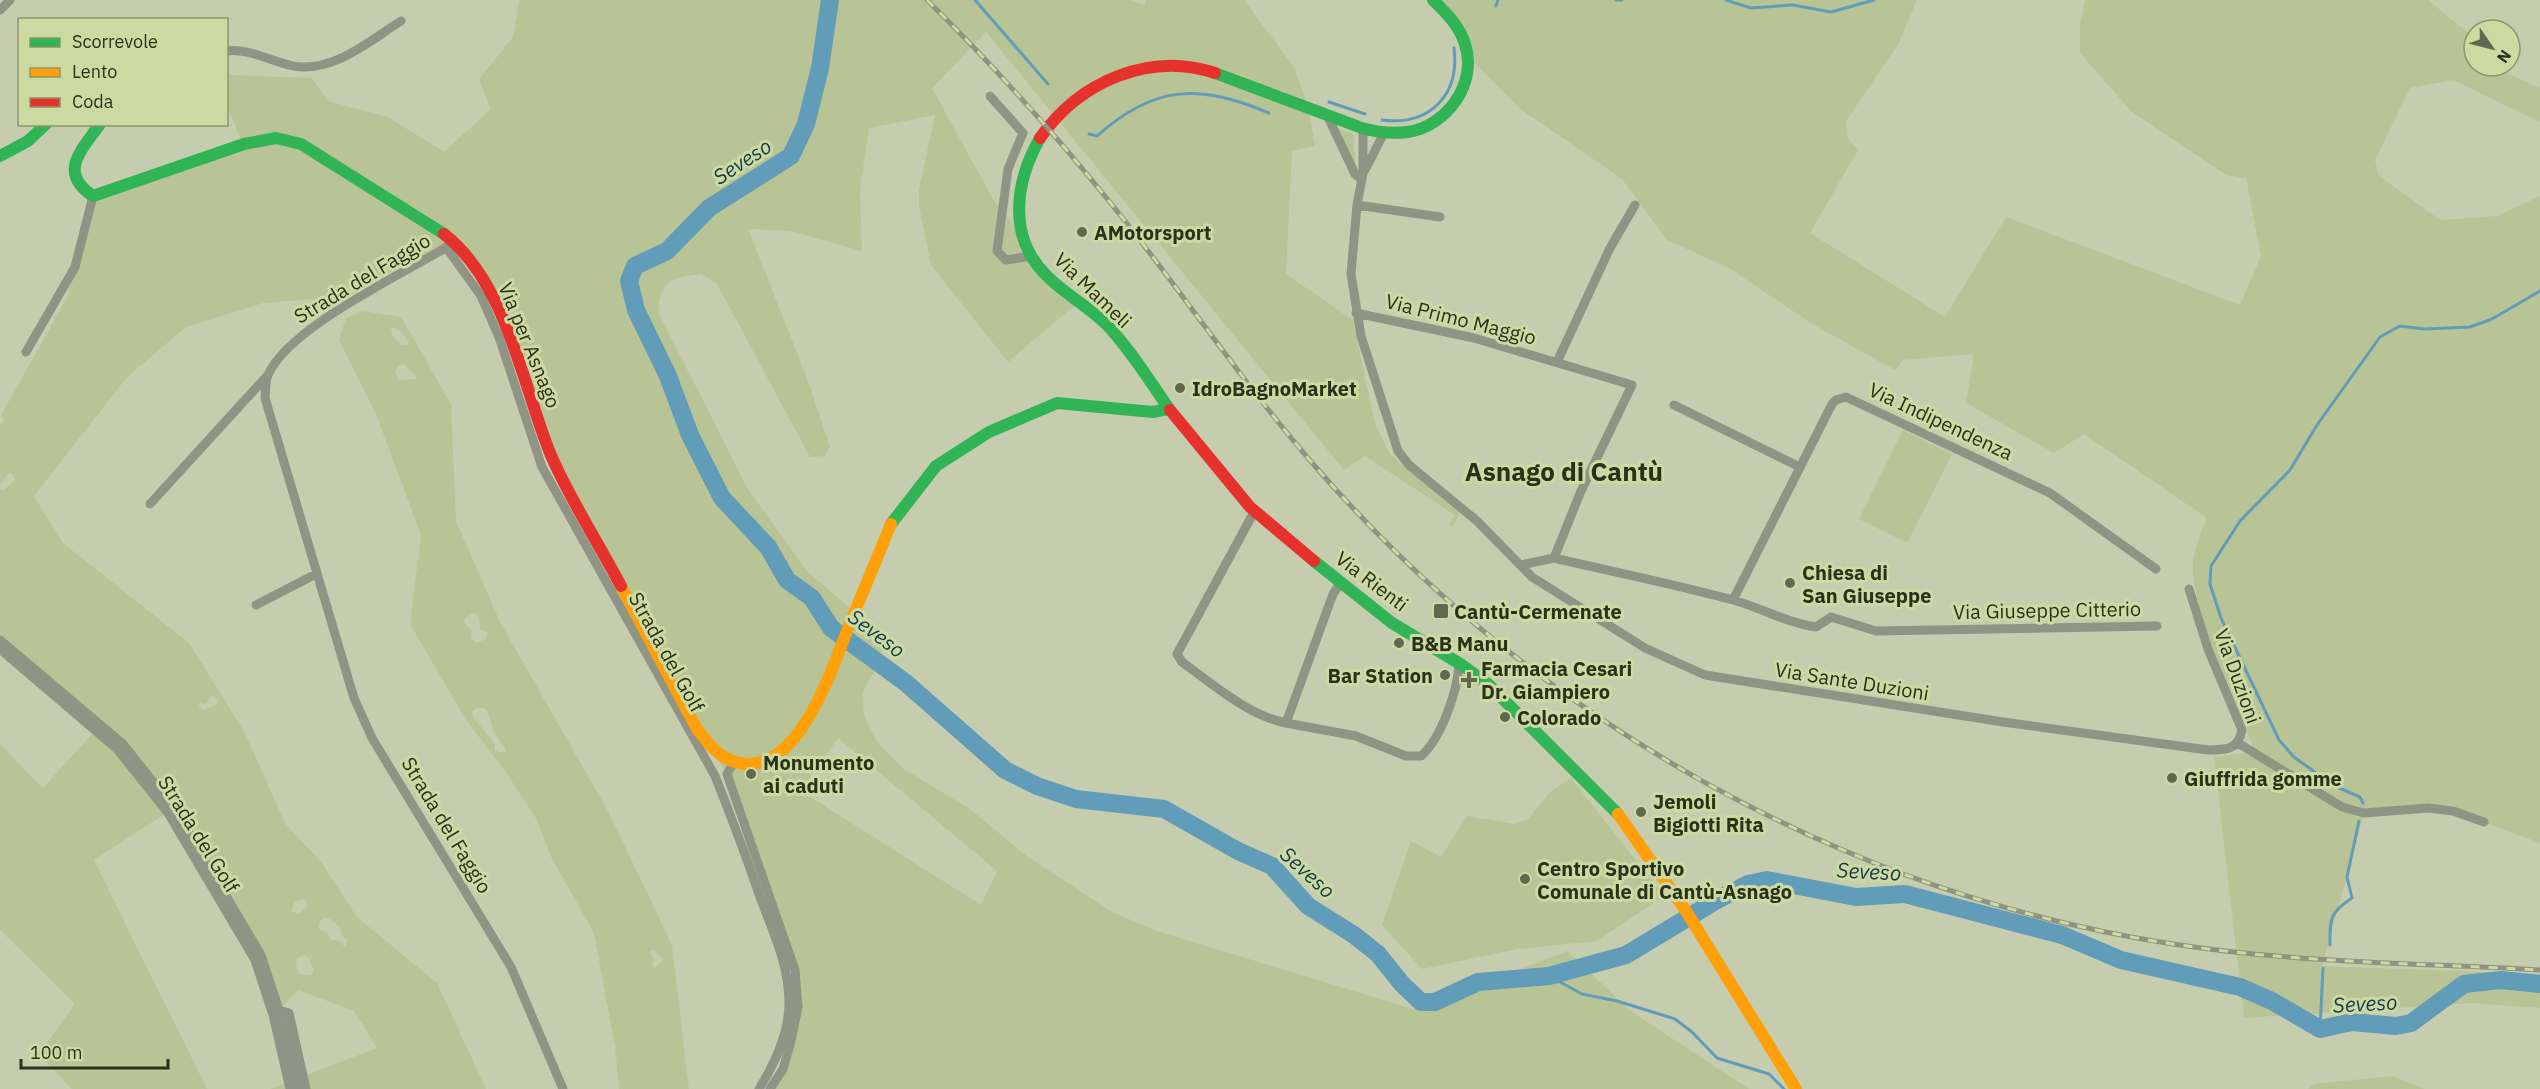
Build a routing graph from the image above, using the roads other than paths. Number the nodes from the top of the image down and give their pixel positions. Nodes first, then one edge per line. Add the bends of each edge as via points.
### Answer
1 (10, 0) edge
2 (1433, 0) edge
3 (0, 10) edge
4 (401, 21) dead end
5 (228, 51) edge
6 (990, 96) dead end
7 (1328, 115) junction
8 (44, 126) edge
9 (99, 126) edge
10 (1363, 128) junction
11 (1384, 133) junction
12 (0, 156) edge
13 (1363, 176) junction
14 (93, 196) junction
15 (1357, 205) junction
16 (1635, 205) dead end
17 (1440, 217) dead end
18 (451, 244) junction
19 (1031, 256) junction
20 (1356, 313) junction
21 (26, 352) dead end
22 (1557, 362) junction
23 (267, 376) junction
24 (1674, 405) dead end
25 (1168, 409) junction
26 (1798, 466) junction
27 (150, 504) dead end
28 (1254, 512) junction
29 (1554, 558) junction
30 (1521, 565) junction
31 (2156, 569) dead end
32 (316, 573) junction
33 (1341, 582) junction
34 (2189, 590) dead end
35 (1733, 600) junction
36 (256, 605) dead end
37 (2157, 626) dead end
38 (0, 640) edge
39 (0, 649) edge
40 (1459, 664) junction
41 (1286, 723) junction
42 (2238, 743) junction
43 (2208, 750) joint
44 (735, 760) junction
45 (2484, 822) dead end
46 (279, 1010) junction
47 (290, 1089) edge
48 (297, 1089) edge
49 (306, 1089) edge
50 (563, 1089) edge
51 (759, 1089) edge
52 (771, 1089) edge
53 (1797, 1089) edge

1 - 3 street
2 - 11 main road, Via Mameli via 1446,9 1463,32 1470,58 1467,84 1438,119 1418,131
4 - 5 street via 343,57 318,66 291,66
6 - 19 street via 1023,133 1008,169 997,251 1006,260
7 - 10 main road, Via Mameli
7 - 13 street via 1355,174
7 - 19 main road, Via Mameli via 1190,66 1130,72 1095,86 1053,120 1022,174 1018,216
8 - 12 main road via 28,141
9 - 14 main road via 73,165 79,189
10 - 11 main road, Via Mameli
10 - 13 street
11 - 13 street
13 - 15 street, Via Sante Duzioni
14 - 18 main road, Via per Asnago via 244,144 276,138 302,144 428,221
14 - 21 street via 75,267
15 - 17 street
15 - 20 street, Via Sante Duzioni via 1350,273
16 - 22 street, Via Primo Maggio via 1610,248
18 - 23 street, Strada del Faggio via 295,339
18 - 44 main road, Via per Asnago via 479,273 501,315 550,454 692,718 715,751
18 - 51 street, Strada del Golf via 499,337 543,467 716,776 732,818 787,970 789,1005 783,1038 775,1064
19 - 25 main road, Via Mameli via 1050,280 1107,325
20 - 22 street, Via Primo Maggio via 1474,338
20 - 30 street, Via Sante Duzioni via 1398,451
22 - 29 street, Via Primo Maggio via 1632,385
23 - 27 street, Strada del Faggio
23 - 32 street, Strada del Faggio via 265,398
24 - 26 street
25 - 28 main road, Via Rienti
25 - 44 main road via 1153,412 1057,403 990,432 934,469 893,518 813,713 795,740 775,756 753,764
26 - 31 street, Via Indipendenza via 1832,404 1846,397 2050,493
26 - 35 street, Via Indipendenza
28 - 33 main road, Via Rienti
28 - 41 street via 1177,654 1182,662 1236,701 1270,720
29 - 30 street
29 - 35 street
30 - 43 street, Via Sante Duzioni via 1532,577 1645,648 1705,675
32 - 36 street
32 - 50 street, Strada del Faggio via 354,698 372,738 511,967
33 - 40 main road, Via Rienti via 1385,618
33 - 41 street via 1333,594
34 - 42 street, Via Duzioni via 2208,649 2240,723
35 - 37 street, Via Giuseppe Citterio via 1796,624 1816,627 1831,617 1876,631
38 - 46 street, Strada del Golf via 123,744 149,773 261,955
39 - 47 street, Strada del Golf via 117,748 168,813 255,960
40 - 41 street via 1454,693 1434,742 1421,756 1406,756 1356,736
40 - 53 main road, Via Rienti via 1487,683 1612,806 1681,905
42 - 43 street, Via Duzioni via 2231,749
42 - 45 street via 2342,807 2364,813 2428,808 2453,811
44 - 52 street via 727,774 795,970 798,1007 783,1069
46 - 48 street, Strada del Golf
46 - 49 street, Strada del Golf via 289,1013

